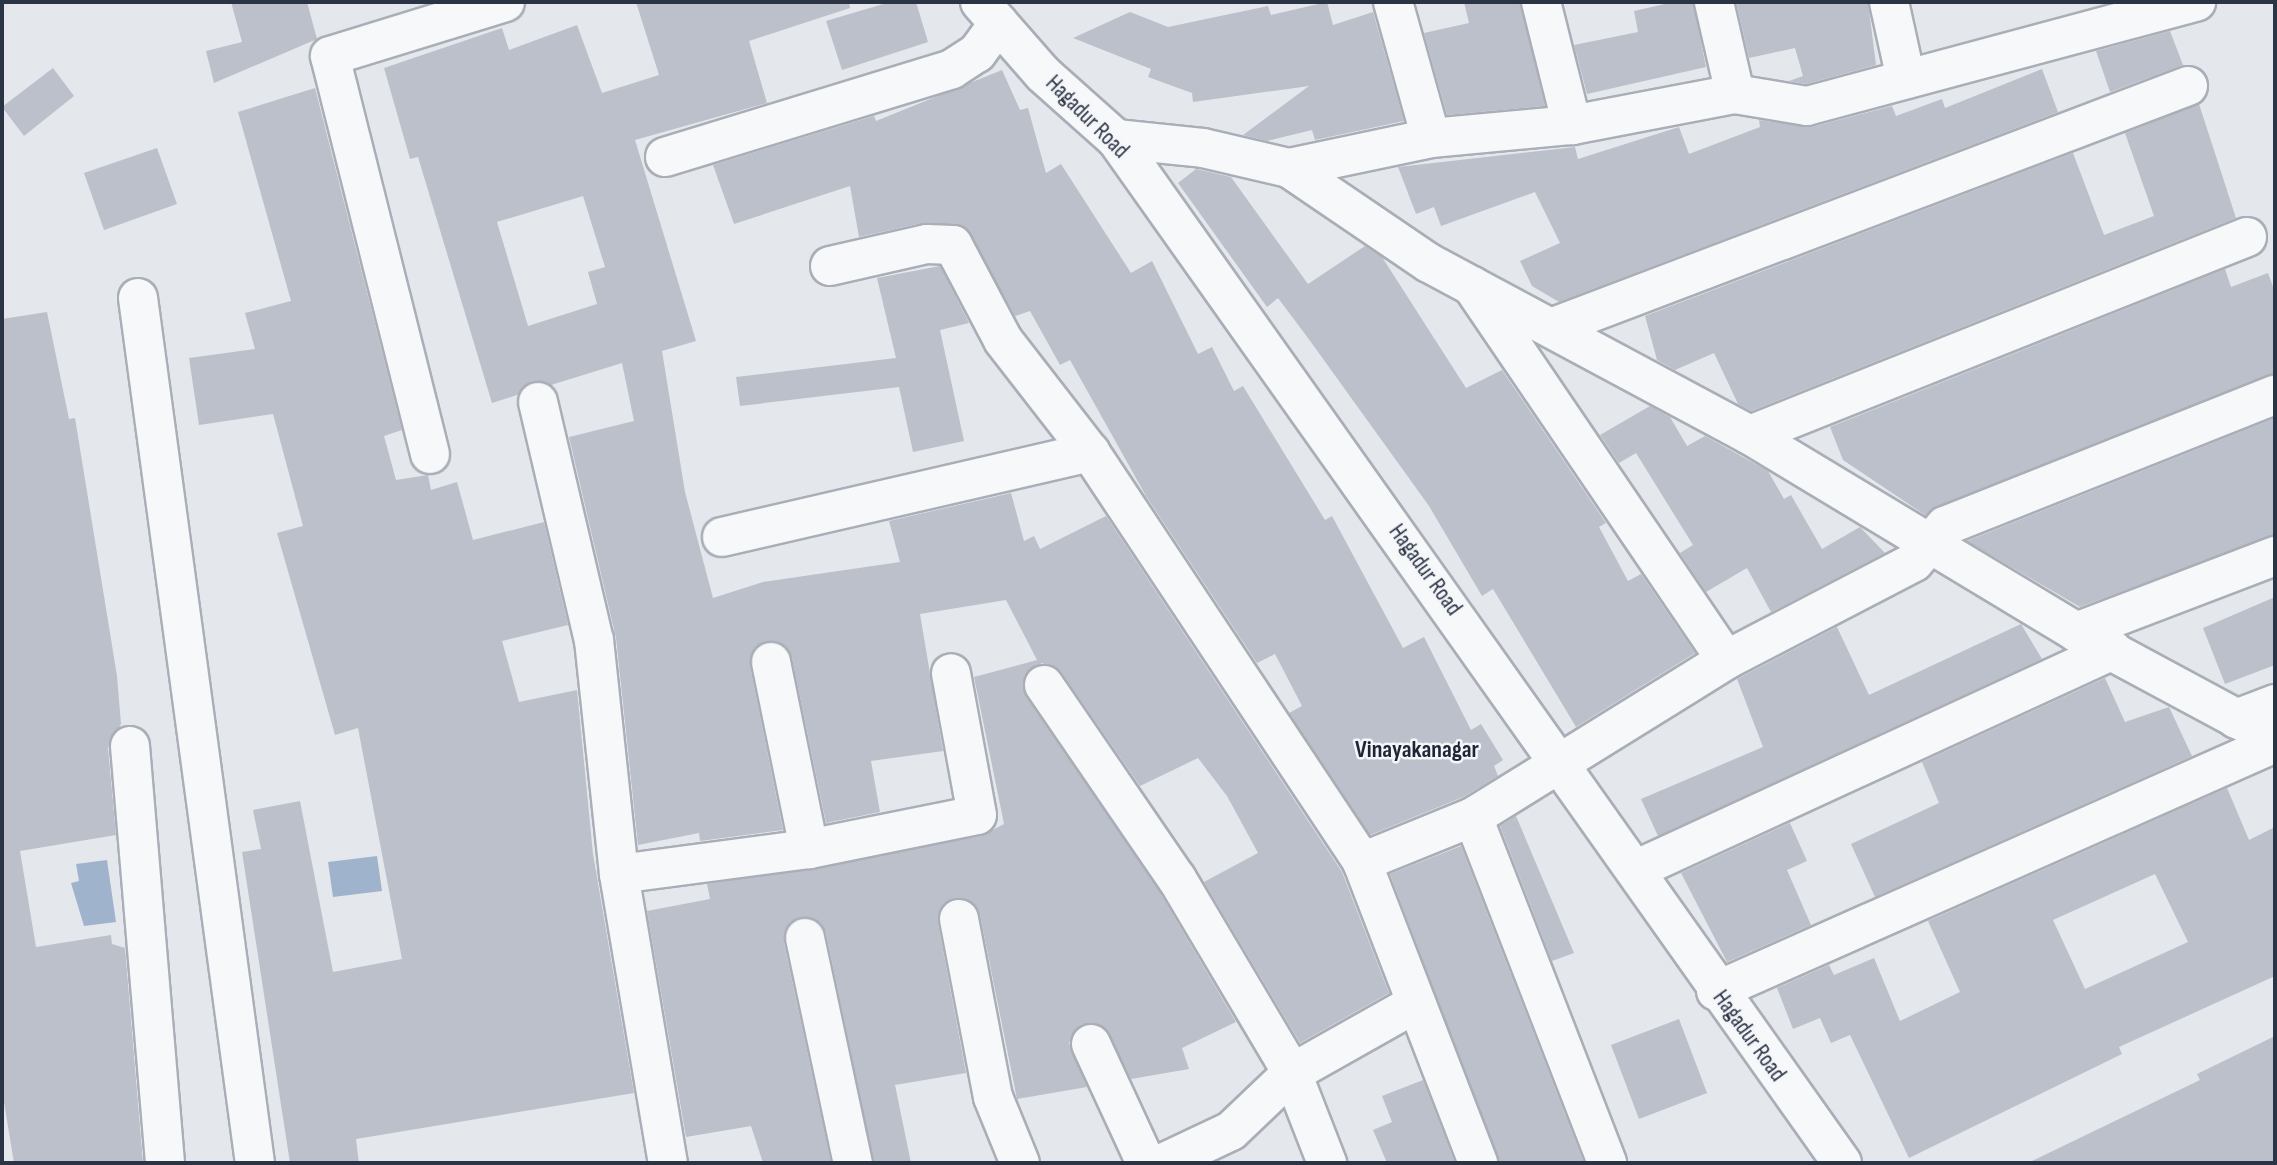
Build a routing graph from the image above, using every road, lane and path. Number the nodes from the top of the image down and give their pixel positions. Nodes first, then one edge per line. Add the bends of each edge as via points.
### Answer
1 (505, 2) edge
2 (1393, 2) edge
3 (1541, 2) edge
4 (1714, 2) edge
5 (1889, 2) edge
6 (2196, 2) edge
7 (989, 13) edge
8 (1906, 79) junction
9 (2188, 86) dead end
10 (1735, 94) junction
11 (1572, 125) junction
12 (1431, 138) junction
13 (1116, 139) junction
14 (665, 157) dead end
15 (1289, 168) junction
16 (2248, 237) dead end
17 (830, 266) dead end
18 (1471, 285) junction
19 (138, 298) dead end
20 (1556, 327) junction
21 (2275, 395) edge
22 (538, 402) dead end
23 (1750, 435) junction
24 (1090, 452) junction
25 (430, 454) dead end
26 (722, 537) dead end
27 (1927, 545) junction
28 (2275, 556) edge
29 (2076, 632) junction
30 (2113, 650) junction
31 (1726, 660) junction
32 (771, 662) dead end
33 (951, 673) dead end
34 (1044, 685) dead end
35 (2275, 704) edge
36 (2236, 719) junction
37 (2275, 741) edge
38 (130, 746) dead end
39 (1563, 763) junction
40 (1473, 817) junction
41 (809, 849) junction
42 (1362, 862) junction
43 (1635, 870) junction
44 (619, 874) junction
45 (958, 919) dead end
46 (805, 938) dead end
47 (1716, 991) junction
48 (1416, 1003) junction
49 (1091, 1044) dead end
50 (1292, 1073) junction
51 (165, 1163) edge
52 (255, 1163) edge
53 (667, 1163) edge
54 (853, 1163) edge
55 (1020, 1163) edge
56 (1146, 1163) edge
57 (1163, 1163) edge
58 (1327, 1163) edge
59 (1478, 1163) edge
60 (1607, 1163) edge
61 (1842, 1163) edge

1 - 25 street via 330,56
2 - 12 street
3 - 11 street
4 - 10 street
5 - 8 street
6 - 8 street
7 - 13 street, Hagadur Road
7 - 14 street via 976,53 952,69
8 - 10 street via 1807,106
9 - 20 street
10 - 11 street
11 - 12 street
12 - 15 street
13 - 15 street via 1203,148
13 - 39 street, Hagadur Road
15 - 18 street
16 - 23 street
17 - 24 street via 927,244 953,246 1003,340
18 - 20 street
18 - 31 street
19 - 52 street
20 - 23 street
21 - 27 street via 1945,526
22 - 44 street via 594,640
23 - 27 street
24 - 26 street
24 - 42 street
27 - 29 street
27 - 31 street via 1914,562
28 - 29 street
29 - 30 street
30 - 36 street
30 - 43 street
31 - 39 street
32 - 41 street
33 - 41 street via 977,815
34 - 50 street via 1177,879
35 - 36 street
36 - 37 street
37 - 47 street
38 - 51 street
39 - 40 street
39 - 43 street, Hagadur Road
40 - 42 street
40 - 60 street
41 - 44 street
42 - 48 street
43 - 47 street, Hagadur Road
44 - 53 street
45 - 55 street via 993,1097
46 - 54 street
47 - 61 street, Hagadur Road
48 - 50 street
48 - 59 street
49 - 56 street
50 - 57 street via 1231,1131
50 - 58 street

